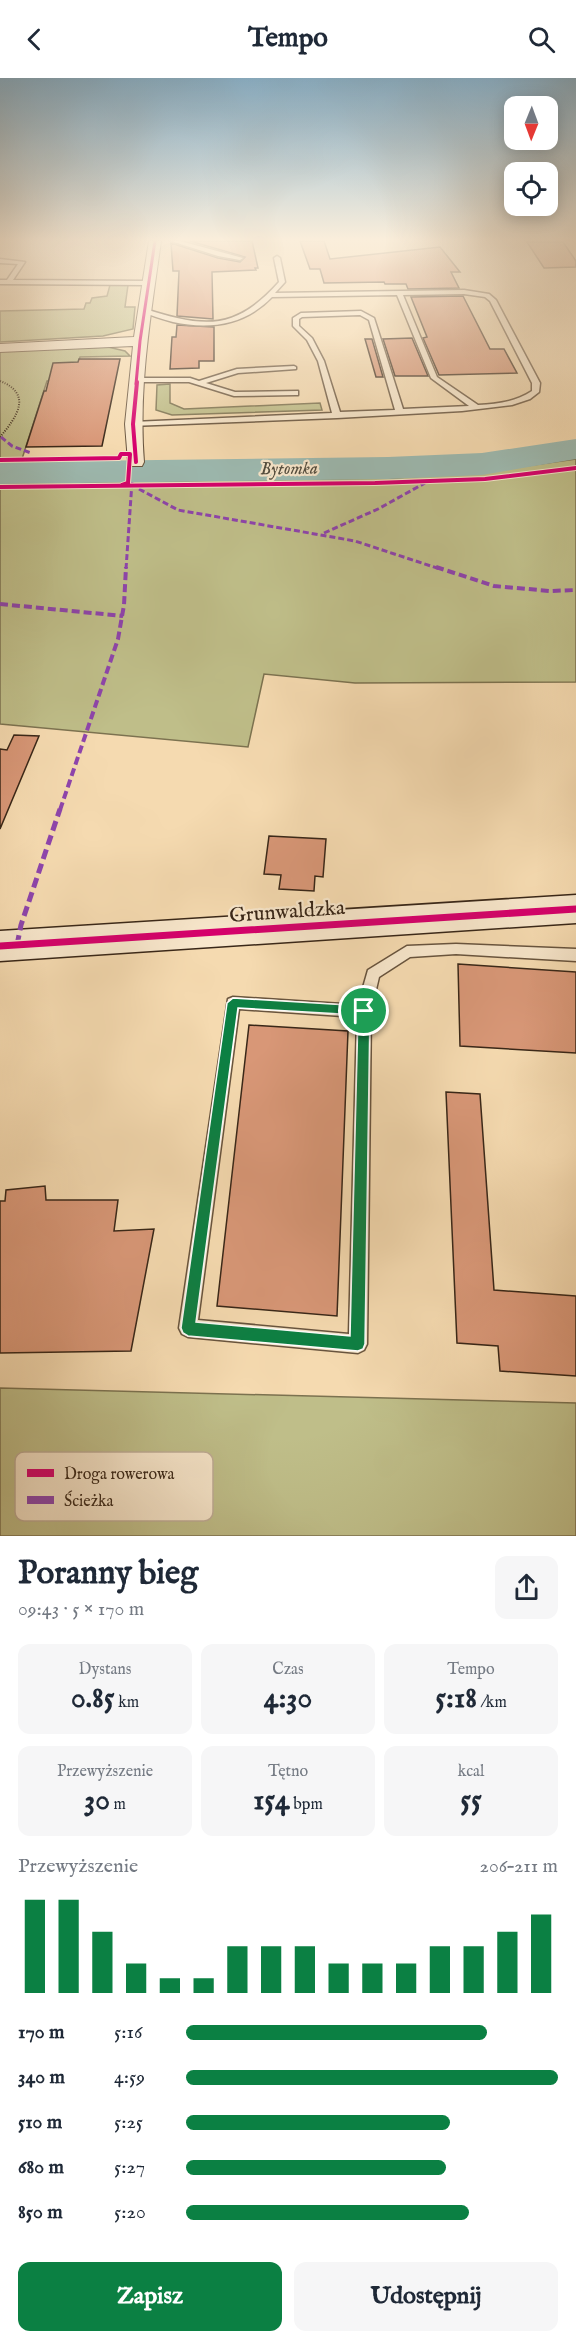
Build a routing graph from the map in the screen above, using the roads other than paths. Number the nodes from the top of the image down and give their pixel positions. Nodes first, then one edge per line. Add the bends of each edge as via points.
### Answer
1 (255, 309) edge
2 (406, 309) edge
3 (498, 309) edge
4 (145, 311) joint
5 (141, 341) junction
6 (0, 348) edge
7 (294, 368) dead end
8 (137, 380) junction
9 (202, 382) junction
10 (295, 393) dead end
11 (475, 408) junction
12 (400, 413) junction
13 (337, 416) junction
14 (133, 424) junction
15 (136, 462) dead end
16 (576, 909) edge
17 (0, 946) edge
18 (576, 955) edge
19 (364, 1011) junction

1 - 4 lane via 244,316 214,323 178,323
2 - 11 lane via 434,378
3 - 11 lane via 536,383 535,392 514,403
4 - 5 street
5 - 6 street
5 - 8 street
7 - 9 lane via 237,371
8 - 9 lane
8 - 14 street
9 - 10 lane via 234,394
11 - 12 lane
12 - 13 lane
12 - 13 lane via 369,315 301,315 296,318 296,326 310,339 321,361
13 - 14 lane
14 - 15 street
16 - 17 street, Grunwaldzka
18 - 19 lane via 456,949 407,952 373,974
19 - 19 lane via 358,1344 188,1328 233,1003

